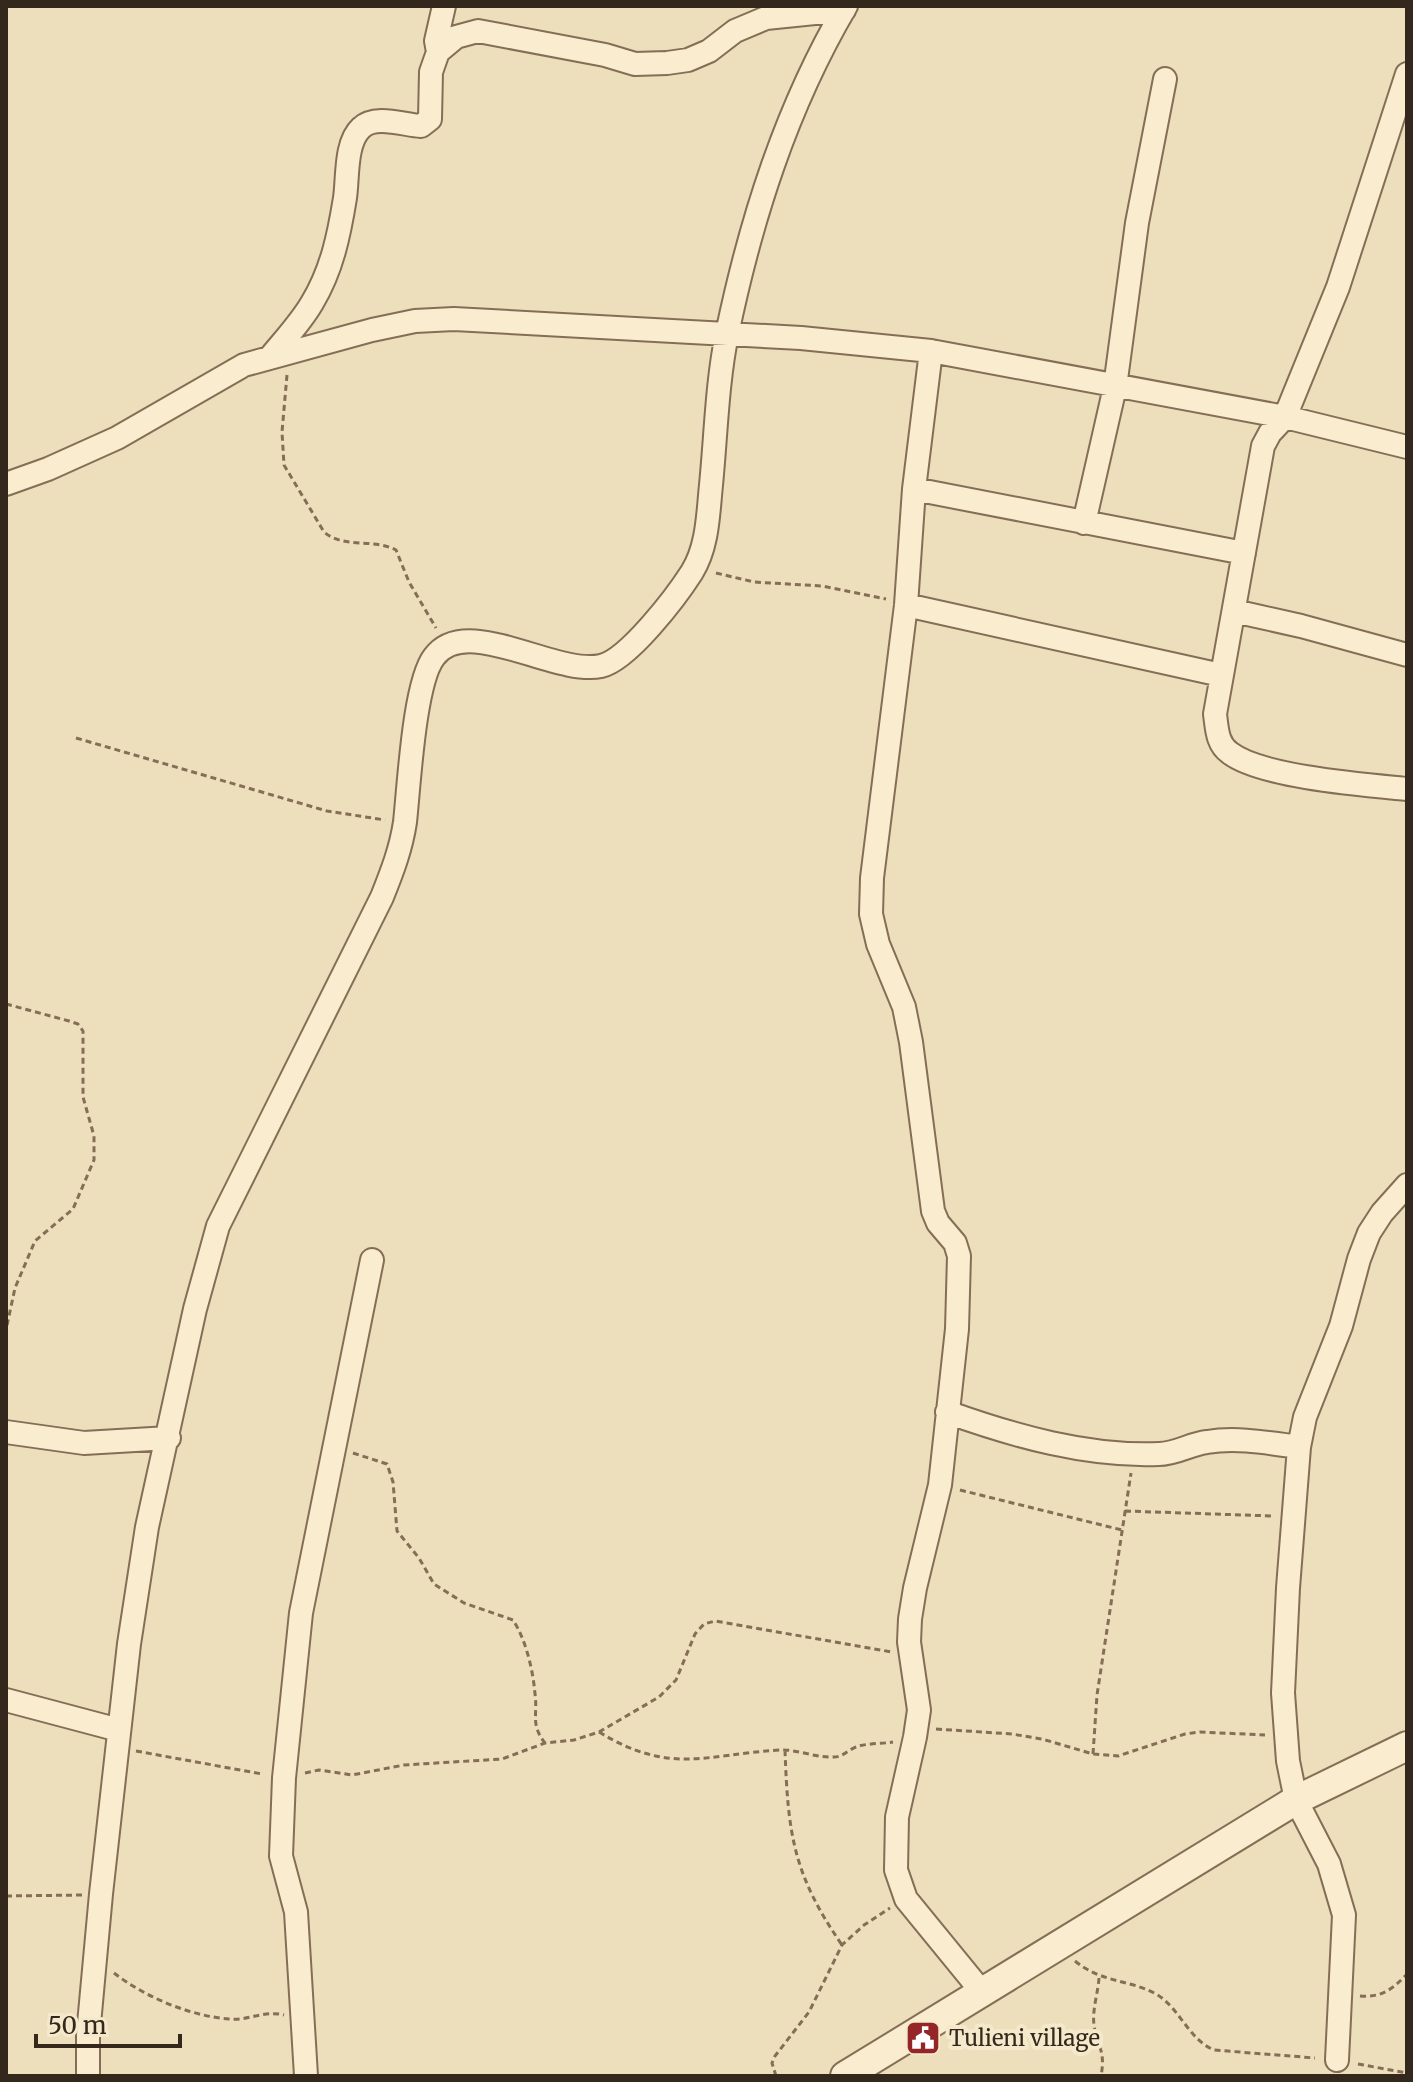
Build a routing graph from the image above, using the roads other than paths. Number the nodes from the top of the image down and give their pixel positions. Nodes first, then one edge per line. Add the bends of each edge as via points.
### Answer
1 (444, 6) edge
2 (845, 8) edge
3 (438, 52) junction
4 (1407, 74) edge
5 (1165, 79) dead end
6 (727, 335) junction
7 (931, 351) junction
8 (280, 354) junction
9 (1115, 387) junction
10 (1285, 417) junction
11 (1407, 447) edge
12 (6, 484) edge
13 (914, 489) junction
14 (1084, 523) junction
15 (1244, 553) junction
16 (906, 605) junction
17 (1234, 611) junction
18 (1407, 655) edge
19 (1221, 675) junction
20 (1407, 789) edge
21 (1407, 1185) edge
22 (372, 1260) dead end
23 (947, 1412) junction
24 (6, 1432) edge
25 (169, 1438) junction
26 (1299, 1447) junction
27 (6, 1700) edge
28 (118, 1738) junction
29 (1407, 1746) edge
30 (1296, 1800) junction
31 (982, 1992) junction
32 (1337, 2060) road end
33 (88, 2076) edge
34 (306, 2076) edge
35 (845, 2076) edge

1 - 3 street
2 - 3 street via 766,18 735,31 709,51 667,63 635,64 478,31 456,37
2 - 6 street via 803,85 771,168
3 - 8 street via 431,72 430,119 421,126 372,122 355,136 333,261
4 - 10 street via 1338,287
5 - 9 street via 1137,223
6 - 7 street
6 - 8 street via 454,319 415,321
6 - 25 street via 706,540 693,571 625,655 601,666 577,666 484,642 462,642 444,645 426,670 399,857 218,1226
7 - 9 street
7 - 13 street
8 - 12 street via 222,375 117,438
9 - 10 street
9 - 14 street
10 - 11 street
10 - 15 street via 1263,446
13 - 14 street
13 - 16 street
14 - 15 street
15 - 17 street
16 - 19 street
16 - 23 street via 871,914 904,1007 933,1211 959,1256 955,1365
17 - 18 street
17 - 19 street
19 - 20 street via 1215,714 1218,738 1230,753 1307,777
21 - 26 street via 1369,1233
22 - 34 street via 301,1613 284,1778 281,1856 296,1912
23 - 26 street via 1047,1441 1134,1454 1164,1454 1233,1440
23 - 31 street via 940,1485 910,1619 918,1692 916,1733 903,1788 896,1870 906,1899
24 - 25 street via 84,1443
25 - 28 street via 147,1527
26 - 30 street via 1283,1693
27 - 28 street
28 - 33 street
29 - 30 street
30 - 31 street
30 - 32 street via 1316,1834 1344,1915
31 - 35 street

